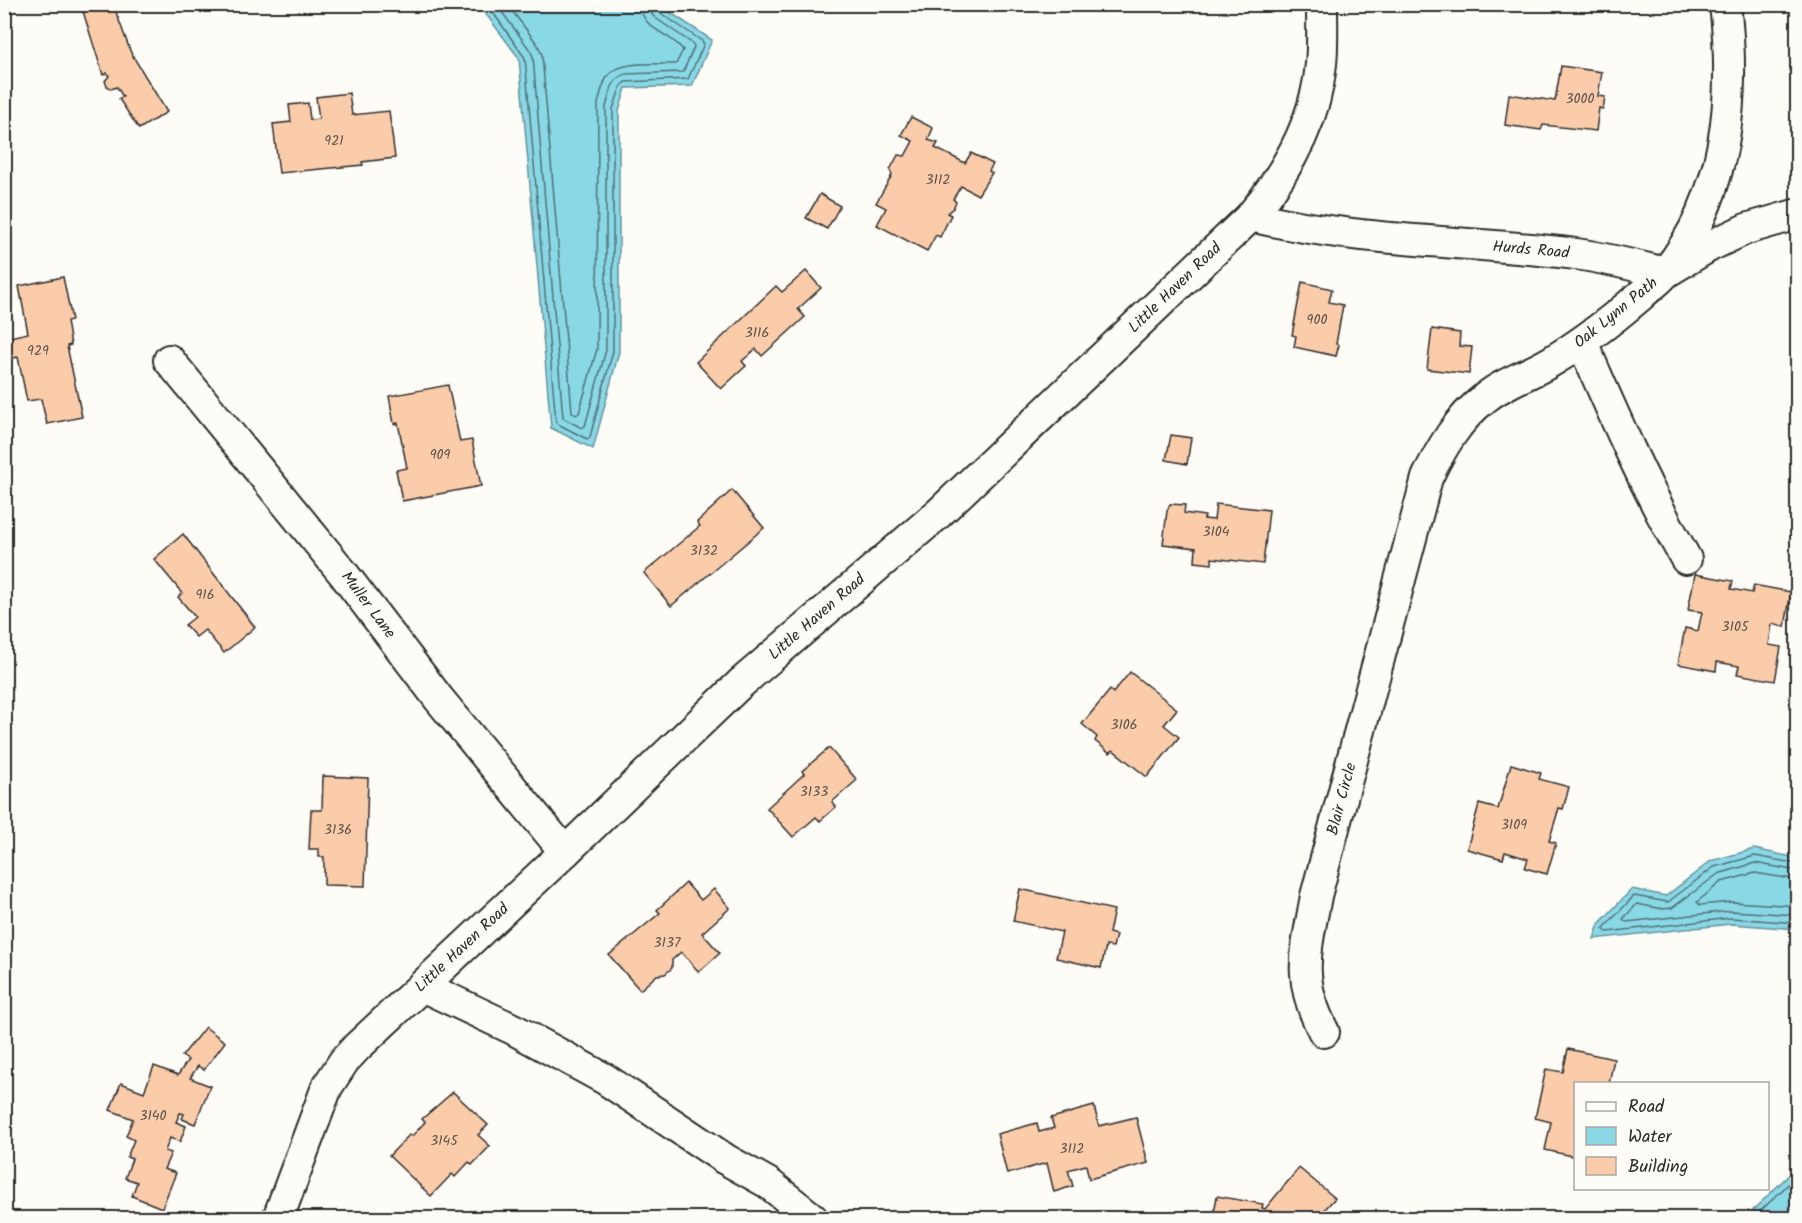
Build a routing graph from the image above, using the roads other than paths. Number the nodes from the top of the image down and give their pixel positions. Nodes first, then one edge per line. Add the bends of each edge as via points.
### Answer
1 (1322, 4) edge
2 (1725, 4) edge
3 (1797, 214) edge
4 (1251, 216) junction
5 (1665, 273) junction
6 (1582, 342) junction
7 (169, 360) dead end
8 (1686, 559) dead end
9 (1404, 565) joint
10 (565, 852) junction
11 (422, 986) junction
12 (1324, 1032) dead end
13 (278, 1218) edge
14 (812, 1218) edge

1 - 4 street, Little Haven Road via 1321,65 1312,108 1291,159
2 - 5 street, Oak Lynn Path via 1728,113 1721,159 1691,236
3 - 5 street via 1746,229
4 - 5 street, Hurds Road via 1335,232 1577,254
4 - 10 street, Little Haven Road via 938,514 740,684
5 - 6 street, Oak Lynn Path
6 - 8 street via 1621,435
6 - 9 street, Oak Lynn Path via 1486,397 1459,422 1427,478
7 - 10 street, Muller Lane
9 - 12 street, Blair Circle via 1316,896 1304,963 1308,993
10 - 11 street, Little Haven Road
11 - 13 street, Little Haven Road via 344,1061 327,1087
11 - 14 street via 605,1079 768,1183

